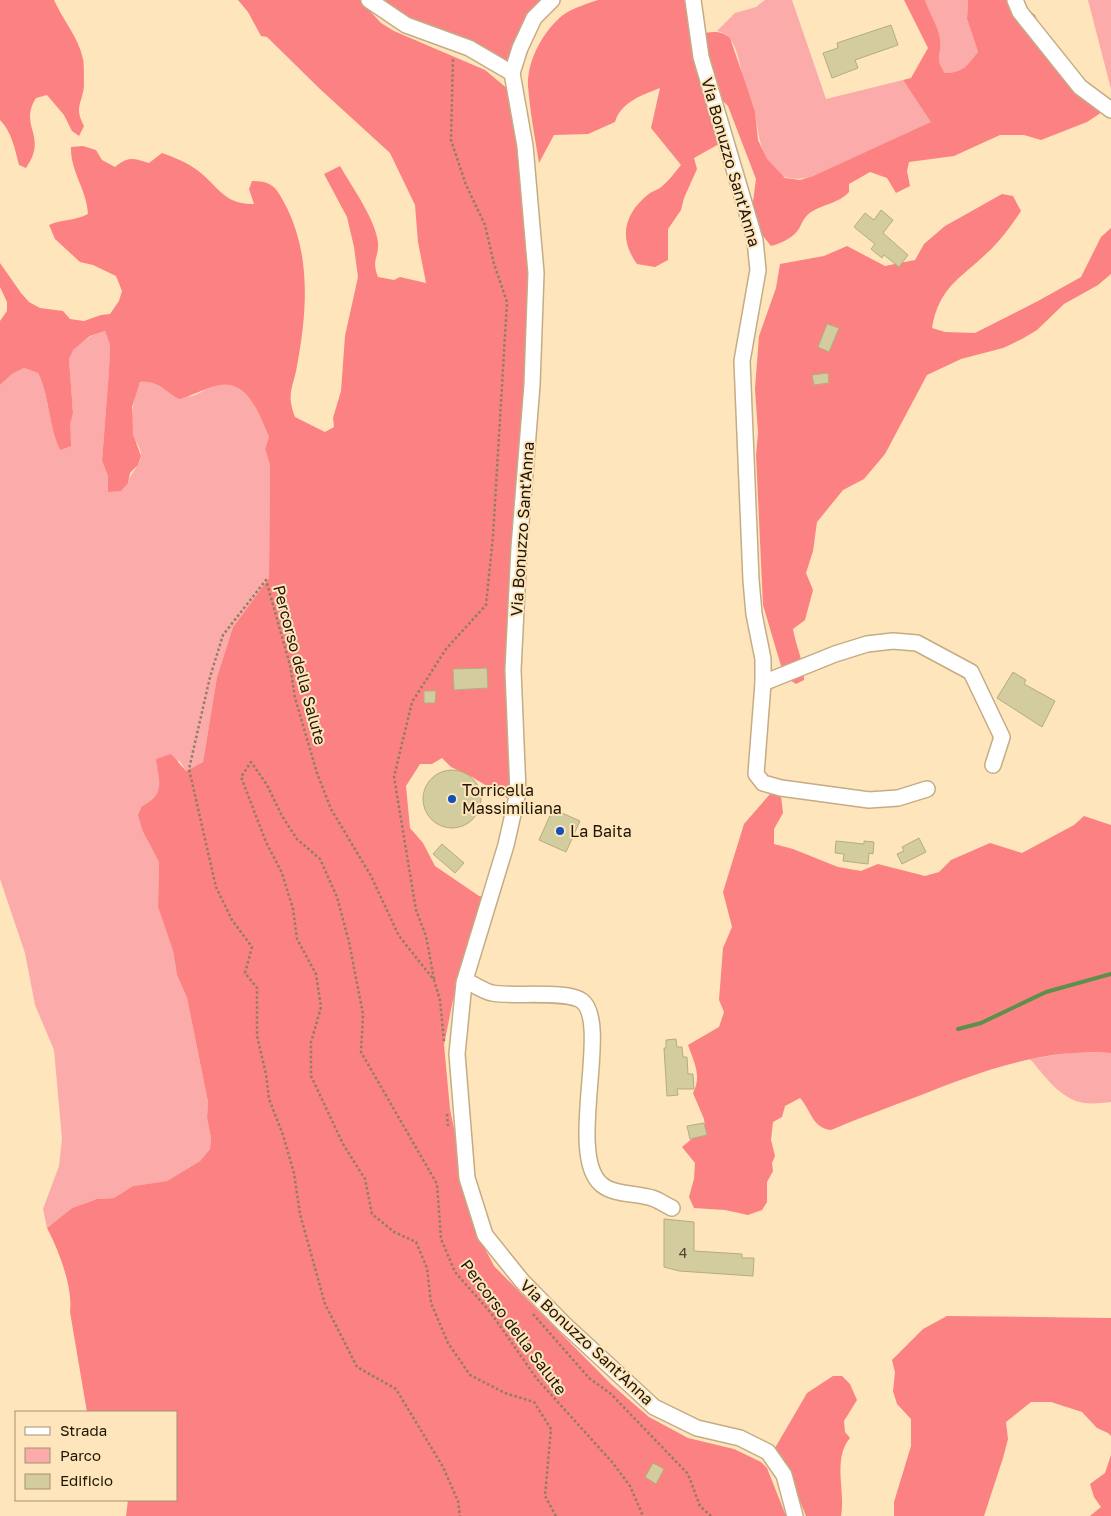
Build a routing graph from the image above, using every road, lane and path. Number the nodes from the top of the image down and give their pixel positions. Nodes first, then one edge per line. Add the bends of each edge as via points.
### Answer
1 (369, 0) edge
2 (552, 0) edge
3 (693, 0) edge
4 (1015, 0) edge
5 (453, 43) junction
6 (512, 73) junction
7 (1111, 110) edge
8 (763, 683) junction
9 (993, 765) dead end
10 (927, 789) dead end
11 (434, 980) junction
12 (465, 980) junction
13 (443, 1033) dead end
14 (672, 1208) dead end
15 (460, 1516) edge
16 (556, 1516) edge
17 (643, 1516) edge
18 (795, 1516) edge

1 - 5 street via 406,24
2 - 6 street, Via Bonuzzo Sant'Anna via 534,18
3 - 8 street, Via Bonuzzo Sant'Anna via 701,57 756,250 757,278 742,361 754,614
4 - 7 street via 1020,12 1080,87
5 - 6 street via 469,48
5 - 11 path via 451,140 466,185 485,225 507,302 486,606 446,648 412,702 394,777 416,910 426,936
6 - 12 street, Via Bonuzzo Sant'Anna via 525,146 536,272 529,438 513,670 518,792 506,845
8 - 9 street via 867,644 917,643 971,672 1002,737
8 - 10 street, Via Bonuzzo Sant'Anna via 756,774 763,783 869,800 898,798
11 - 13 path, Percorso della Salute via 440,1000
11 - 15 path, Percorso della Salute via 399,936 371,876 331,809 305,734 266,580 223,635 189,769 216,887 232,920 252,947 245,974 257,988 257,1036 269,1099 294,1173 300,1214 325,1304 357,1367 396,1389 443,1467 458,1501
12 - 14 street via 490,992 520,996 567,994 580,999 589,1008 593,1022 588,1102 592,1173 601,1184 613,1190 653,1198
12 - 18 street, Via Bonuzzo Sant'Anna via 457,1054 467,1178 484,1235 556,1316 654,1406 697,1428 740,1438 768,1452 784,1475
16 - 17 path, Percorso della Salute via 545,1496 551,1429 534,1402 505,1393 470,1375 448,1343 431,1303 427,1268 416,1242 394,1232 372,1214 365,1179 343,1144 311,1076 311,1042 321,1007 316,974 297,939 282,873 266,842 241,777 251,762 297,839 320,859 337,897 363,1014 361,1052 437,1184 441,1239 455,1272 491,1313 543,1386 612,1462 630,1486

